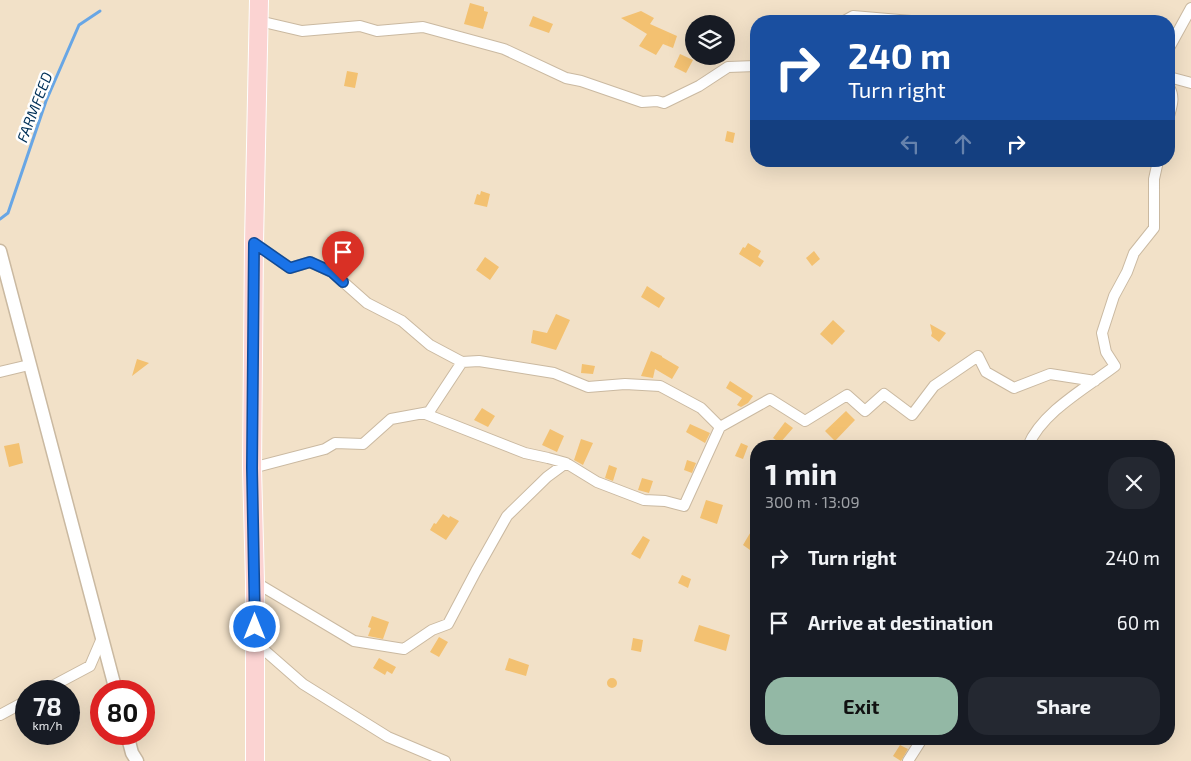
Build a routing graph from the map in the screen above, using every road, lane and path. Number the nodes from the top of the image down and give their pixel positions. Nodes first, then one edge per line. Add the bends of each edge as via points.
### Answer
1 (259, 0) edge
2 (1191, 8) edge
3 (259, 21) junction
4 (1175, 37) edge
5 (750, 66) edge
6 (1175, 79) edge
7 (1191, 83) edge
8 (1157, 167) edge
9 (254, 243) junction
10 (0, 251) edge
11 (462, 362) junction
12 (29, 364) junction
13 (0, 372) edge
14 (1095, 381) junction
15 (423, 413) junction
16 (720, 427) junction
17 (1031, 440) edge
18 (566, 463) junction
19 (252, 468) junction
20 (255, 582) junction
21 (102, 638) junction
22 (255, 642) junction
23 (64, 680) edge
24 (113, 680) edge
25 (15, 706) edge
26 (0, 715) edge
27 (130, 745) edge
28 (918, 745) edge
29 (137, 761) edge
30 (256, 761) edge
31 (445, 761) edge
32 (908, 761) edge

1 - 3 highway
2 - 4 street
3 - 5 street via 302,31 360,26 377,31 423,27 504,49 566,78 642,102 664,103 728,67
3 - 9 highway
6 - 7 street
8 - 14 street via 1154,228 1134,253 1102,332 1106,352 1115,366
9 - 11 street via 290,268 310,262 332,272 366,303 402,321 430,345
9 - 19 highway
10 - 12 street
11 - 15 street via 429,412
11 - 16 street via 479,361 554,373 588,387 660,386 701,408
12 - 13 street
12 - 21 street
14 - 16 street via 1050,374 1014,388 986,372 978,356 934,386 912,415 884,394 865,411 848,395 805,421 770,399
14 - 17 street via 1046,418
15 - 18 street via 525,453
15 - 19 street via 391,419 362,444 335,443 324,449
16 - 18 street via 684,506 644,500 597,482
18 - 20 street via 546,477 507,516 448,624 432,630 404,649 354,641
19 - 20 highway
20 - 22 highway
21 - 23 street via 90,666
21 - 24 street
22 - 30 highway
22 - 31 street via 303,684 388,737
25 - 26 street
27 - 29 street
28 - 32 street

